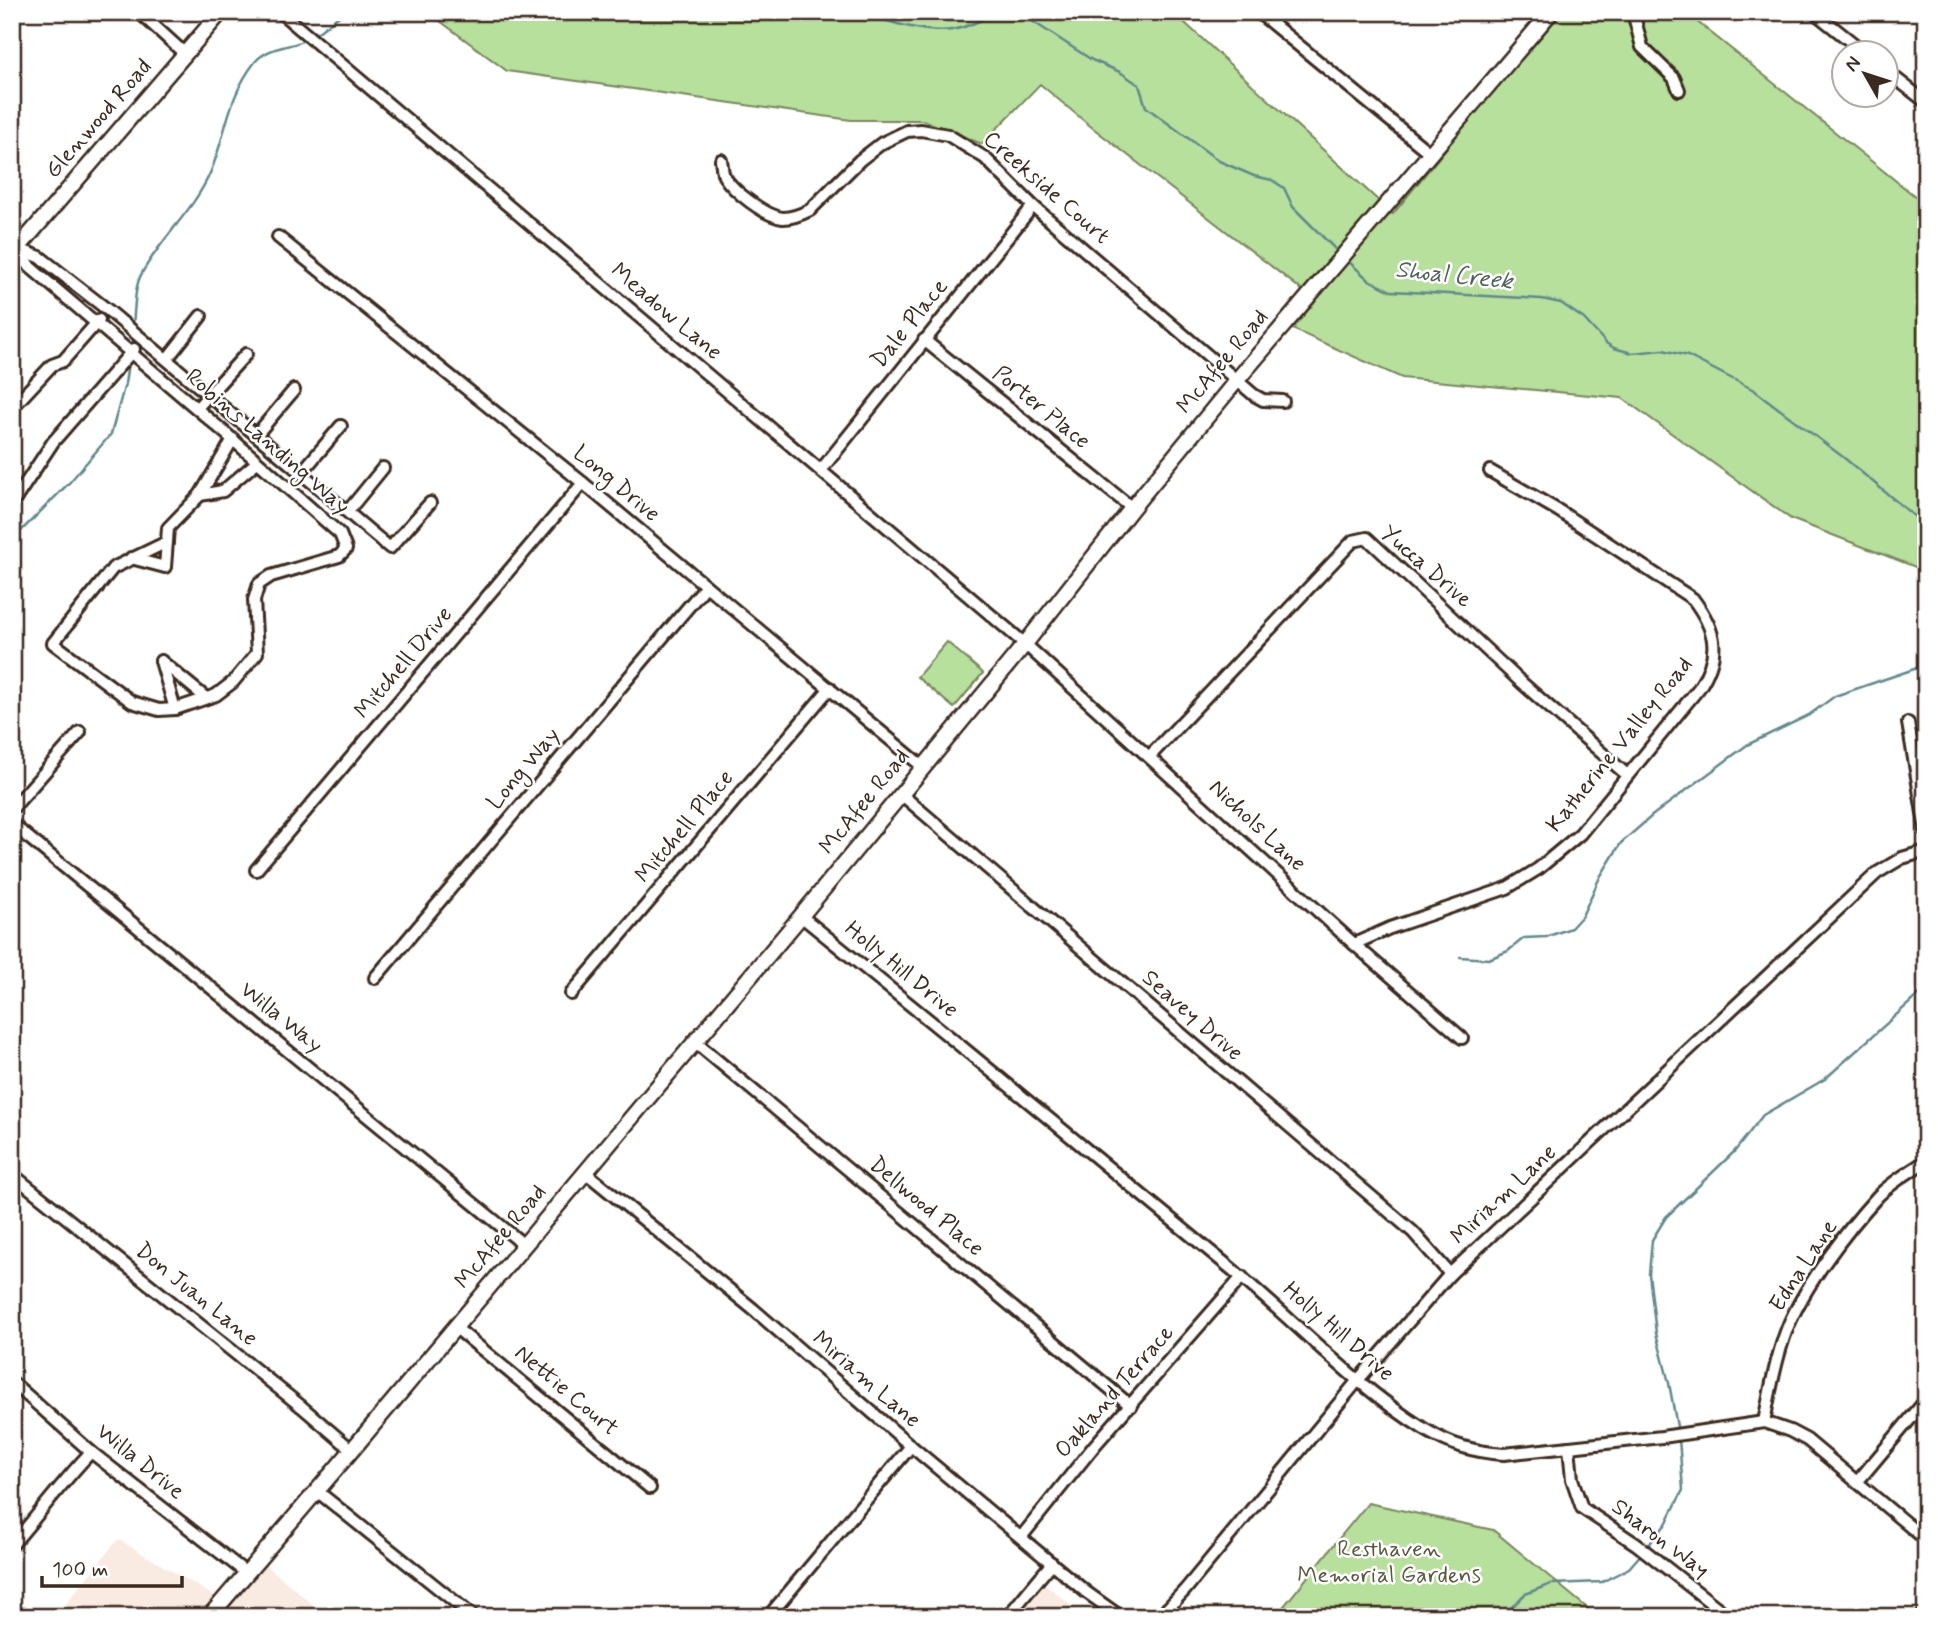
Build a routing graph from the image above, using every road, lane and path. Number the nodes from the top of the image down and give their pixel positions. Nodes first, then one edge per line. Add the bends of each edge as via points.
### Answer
1 (139, 12) edge
2 (221, 12) edge
3 (280, 12) edge
4 (1258, 12) edge
5 (1551, 12) edge
6 (1633, 12) edge
7 (1814, 12) edge
8 (1846, 38) edge
9 (185, 54) junction
10 (1899, 80) edge
11 (1679, 90) dead end
12 (1926, 102) edge
13 (1431, 154) junction
14 (721, 160) dead end
15 (1033, 206) junction
16 (278, 237) dead end
17 (15, 252) edge
18 (109, 311) junction
19 (201, 316) dead end
20 (96, 323) junction
21 (142, 338) junction
22 (924, 340) junction
23 (132, 353) junction
24 (246, 354) dead end
25 (167, 359) junction
26 (177, 368) junction
27 (1237, 380) junction
28 (166, 382) junction
29 (294, 390) dead end
30 (210, 396) junction
31 (1283, 401) dead end
32 (12, 408) edge
33 (197, 408) junction
34 (235, 416) junction
35 (341, 426) dead end
36 (223, 430) junction
37 (257, 434) junction
38 (233, 439) junction
39 (257, 462) junction
40 (383, 468) dead end
41 (821, 470) junction
42 (1490, 471) dead end
43 (302, 472) junction
44 (583, 483) junction
45 (200, 495) junction
46 (12, 503) edge
47 (430, 503) dead end
48 (1132, 508) junction
49 (348, 511) junction
50 (167, 542) junction
51 (131, 558) junction
52 (706, 586) junction
53 (1025, 644) junction
54 (830, 688) junction
55 (206, 698) junction
56 (176, 709) junction
57 (1908, 723) dead end
58 (80, 732) dead end
59 (1150, 756) junction
60 (923, 767) junction
61 (1627, 775) junction
62 (901, 794) junction
63 (12, 809) edge
64 (12, 824) edge
65 (1926, 831) edge
66 (1926, 851) edge
67 (256, 870) dead end
68 (801, 916) junction
69 (1354, 944) junction
70 (375, 978) dead end
71 (571, 994) dead end
72 (1462, 1038) dead end
73 (694, 1041) junction
74 (1926, 1161) edge
75 (585, 1172) junction
76 (12, 1174) edge
77 (524, 1245) junction
78 (1450, 1274) junction
79 (1242, 1277) junction
80 (455, 1327) junction
81 (1359, 1379) junction
82 (12, 1382) edge
83 (1926, 1399) edge
84 (1131, 1406) junction
85 (1764, 1422) junction
86 (911, 1446) junction
87 (1569, 1447) junction
88 (352, 1450) junction
89 (92, 1452) junction
90 (1858, 1481) junction
91 (650, 1488) dead end
92 (317, 1491) junction
93 (1022, 1536) junction
94 (1926, 1540) edge
95 (12, 1545) edge
96 (1052, 1563) junction
97 (246, 1572) junction
98 (1926, 1611) edge
99 (209, 1617) edge
100 (474, 1617) edge
101 (768, 1617) edge
102 (1007, 1617) edge
103 (1121, 1617) edge
104 (1156, 1617) edge
105 (1729, 1617) edge
106 (1920, 1617) edge

1 - 9 street
2 - 9 street, Glenwood Road
3 - 41 street, Meadow Lane
4 - 13 street
5 - 13 street, McAfee Road
6 - 11 street via 1642,47 1674,78
7 - 8 street
9 - 17 street, Glenwood Road
10 - 12 street
13 - 27 street, McAfee Road
14 - 15 street, Creekside Court via 723,175 747,199 783,218 810,210 882,143 907,131 935,132 973,149
15 - 22 street, Dale Place
15 - 27 street, Creekside Court
16 - 44 street, Long Drive
17 - 18 street, Robins Landing Way via 40,257
17 - 20 street, Robins Landing Way
18 - 20 street
18 - 21 street, Robins Landing Way
19 - 25 street
20 - 23 street, Robins Landing Way
20 - 32 street
21 - 23 street
21 - 25 street, Robins Landing Way
22 - 41 street, Dale Place
22 - 48 street, Porter Place
23 - 28 street, Robins Landing Way
23 - 46 street via 53,442
24 - 30 street
25 - 26 street, Robins Landing Way
26 - 28 street
26 - 30 street, Robins Landing Way
27 - 31 street, Creekside Court via 1263,400
27 - 48 street, McAfee Road
28 - 33 street, Robins Landing Way
29 - 37 street
30 - 33 street
30 - 34 street, Robins Landing Way
33 - 36 street, Robins Landing Way
34 - 36 street
34 - 37 street, Robins Landing Way
35 - 43 street
36 - 38 street, Robins Landing Way
37 - 43 street, Robins Landing Way
38 - 39 street, Robins Landing Way
38 - 45 street
39 - 45 street via 223,491
39 - 55 street, Robins Landing Way via 340,534 346,549 339,556 271,576 259,584 254,600 257,653 233,682
40 - 49 street
41 - 53 street, Meadow Lane
42 - 61 street, Katherine Valley Road via 1648,568 1693,599 1705,614 1715,639 1709,673
43 - 49 street, Robins Landing Way
44 - 52 street, Long Drive
44 - 67 street, Mitchell Drive
45 - 50 street via 168,528
47 - 49 street, Robins Landing Way via 390,548
48 - 53 street, McAfee Road
50 - 51 street
50 - 51 street via 165,567
51 - 56 street, Robins Landing Way via 113,568 52,643 132,702 159,710
52 - 54 street, Long Drive
52 - 70 street, Long Way
53 - 59 street, Nichols Lane
53 - 60 street, McAfee Road
54 - 60 street, Long Drive
54 - 71 street, Mitchell Place
55 - 56 street, Robins Landing Way
55 - 56 street via 161,661
57 - 65 street
58 - 63 street
59 - 61 street, Yucca Drive via 1353,541 1367,538
59 - 69 street, Nichols Lane
60 - 62 street, McAfee Road
61 - 69 street, Katherine Valley Road via 1580,834 1507,888
62 - 68 street, McAfee Road
62 - 78 street, Seavey Drive via 1413,1232
64 - 77 street, Willa Way
66 - 78 street, Miriam Lane via 1877,873
68 - 73 street, McAfee Road
68 - 79 street, Holly Hill Drive
69 - 72 street, Nichols Lane
73 - 75 street, McAfee Road
73 - 84 street, Dellwood Place
74 - 85 street, Edna Lane via 1879,1195 1797,1306 1786,1331
75 - 77 street, McAfee Road
75 - 86 street, Miriam Lane
76 - 88 street, Don Juan Lane
77 - 80 street, McAfee Road
78 - 81 street, Miriam Lane
79 - 81 street, Holly Hill Drive
79 - 84 street, Oakland Terrace
80 - 88 street, McAfee Road
80 - 91 street, Nettie Court
81 - 87 street, Holly Hill Drive via 1404,1416 1456,1446 1504,1454
81 - 104 street, Miriam Lane via 1185,1590
82 - 89 street, Willa Drive
83 - 90 street
84 - 93 street, Oakland Terrace
85 - 87 street, Holly Hill Drive
85 - 90 street, Holly Hill Drive via 1807,1440
86 - 93 street, Miriam Lane
86 - 101 street
87 - 105 street, Sharon Way via 1572,1479 1583,1508
88 - 92 street, McAfee Road
89 - 95 street
89 - 97 street, Willa Drive
90 - 94 street, Holly Hill Drive
92 - 97 street, McAfee Road
92 - 100 street
93 - 96 street, Miriam Lane
96 - 102 street
96 - 103 street, Miriam Lane
97 - 99 street, McAfee Road
98 - 106 street

